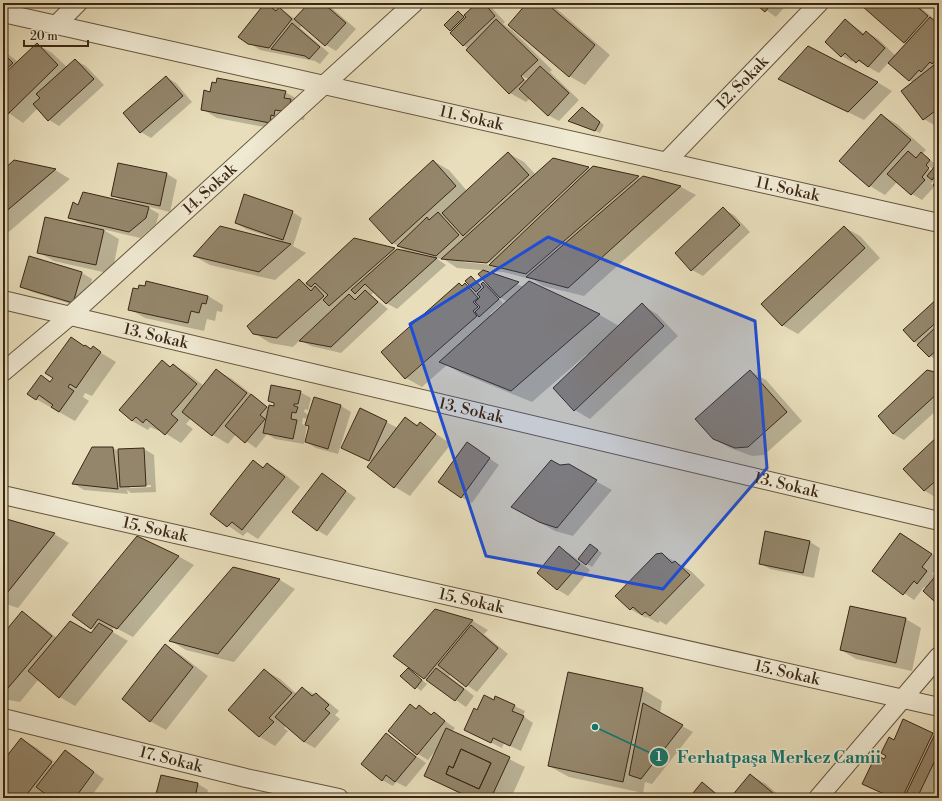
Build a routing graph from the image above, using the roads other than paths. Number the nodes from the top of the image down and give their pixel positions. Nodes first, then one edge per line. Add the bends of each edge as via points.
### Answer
1 (78, 3) edge
2 (414, 3) edge
3 (818, 3) edge
4 (3, 13) edge
5 (56, 25) junction
6 (323, 85) junction
7 (666, 162) junction
8 (939, 223) edge
9 (3, 300) edge
10 (71, 315) junction
11 (3, 372) edge
12 (3, 495) edge
13 (939, 521) edge
14 (939, 656) edge
15 (902, 699) junction
16 (939, 707) edge
17 (3, 718) edge
18 (339, 798) edge
19 (818, 798) edge

1 - 5 street
2 - 6 street, 14. Sokak
3 - 7 street, 12. Sokak
4 - 5 street, 11. Sokak
5 - 6 street, 11. Sokak
6 - 7 street, 11. Sokak
6 - 10 street, 14. Sokak
7 - 8 street, 11. Sokak
9 - 10 street, 13. Sokak
10 - 11 street, 14. Sokak
10 - 13 street, 13. Sokak
12 - 15 street, 15. Sokak
14 - 15 street
15 - 16 street, 15. Sokak
15 - 19 street
17 - 18 street, 17. Sokak via 246,778

